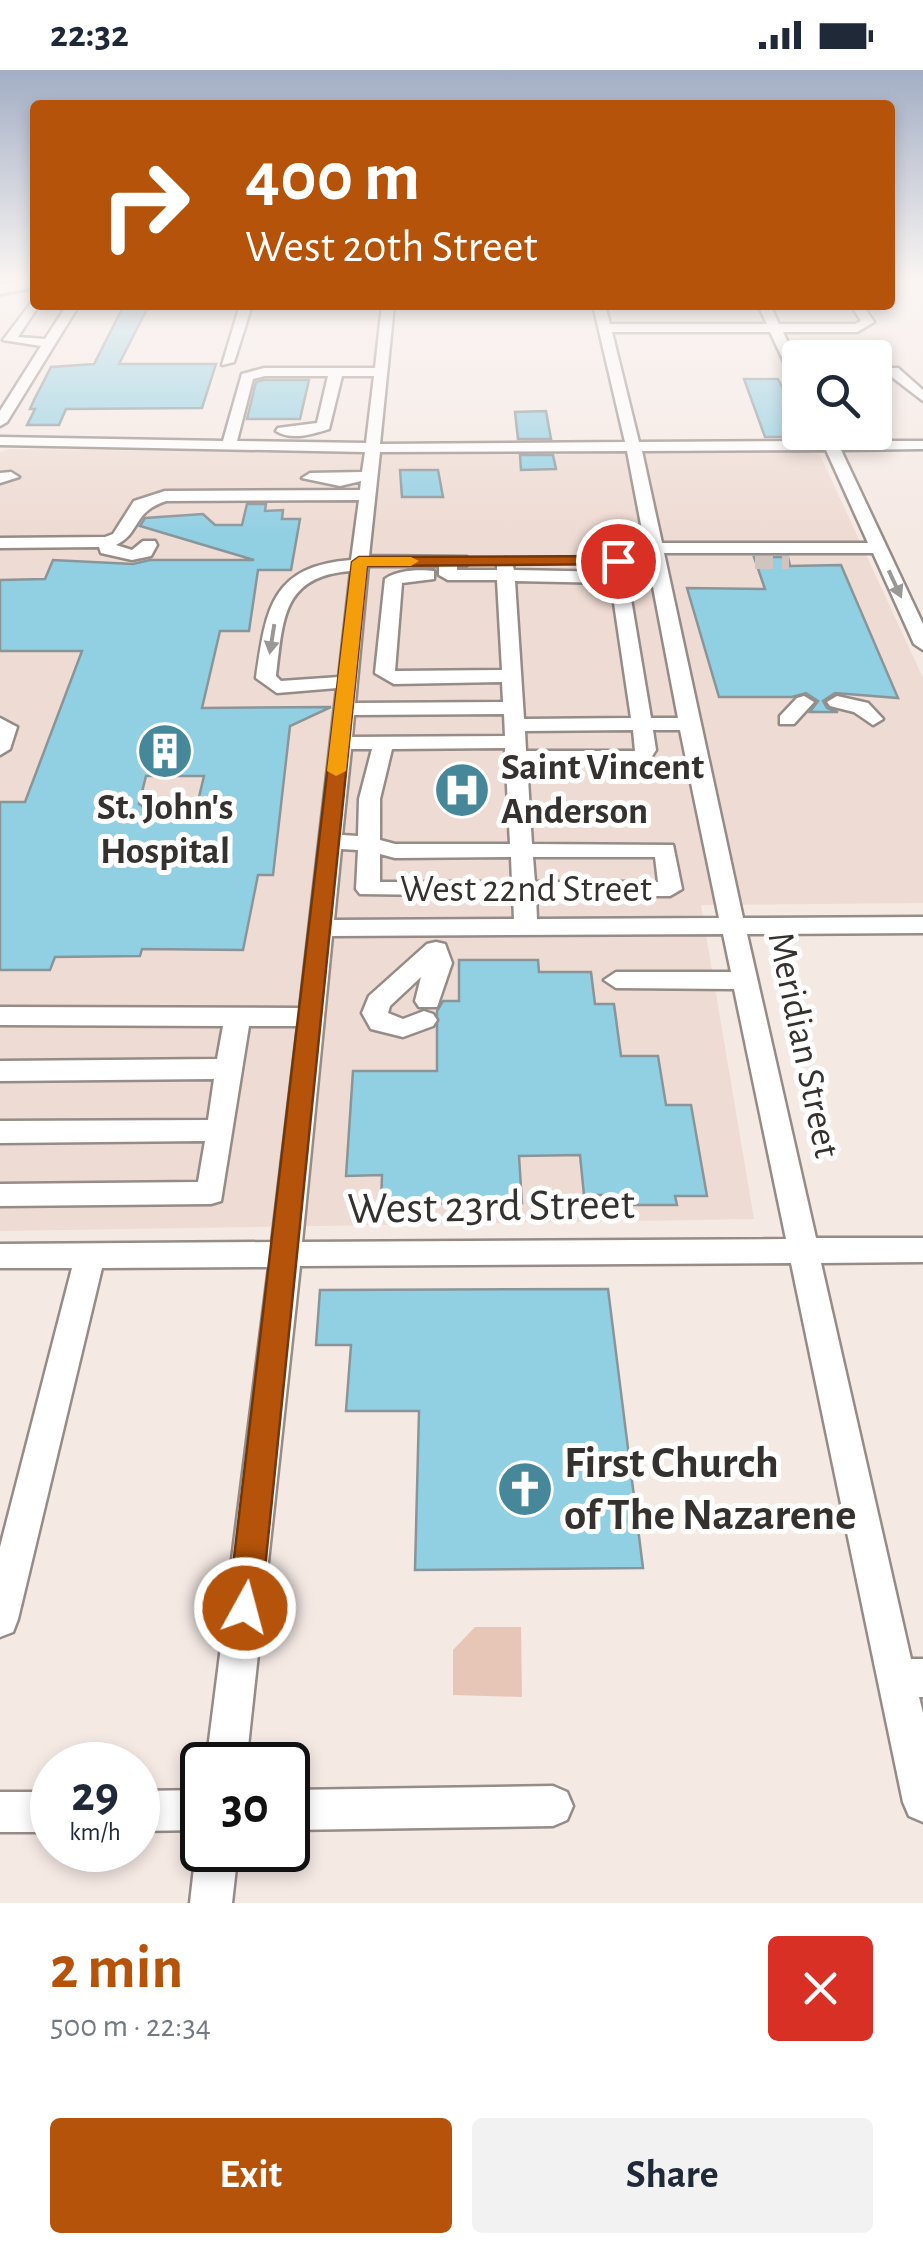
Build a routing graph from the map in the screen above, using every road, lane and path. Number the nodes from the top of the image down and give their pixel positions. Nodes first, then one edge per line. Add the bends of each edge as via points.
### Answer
1 (35, 365) edge
2 (383, 365) edge
3 (613, 365) edge
4 (893, 371) dead end
5 (336, 372) junction
6 (382, 372) junction
7 (923, 397) edge
8 (0, 422) edge
9 (231, 438) junction
10 (0, 440) edge
11 (782, 441) edge
12 (892, 444) edge
13 (923, 446) edge
14 (374, 448) junction
15 (633, 448) junction
16 (833, 450) edge
17 (369, 484) junction
18 (708, 530) dead end
19 (808, 530) dead end
20 (114, 538) junction
21 (0, 542) edge
22 (148, 543) dead end
23 (722, 548) junction
24 (878, 548) junction
25 (802, 552) junction
26 (655, 555) junction
27 (755, 560) tunnel mouth
28 (359, 563) junction
29 (448, 568) junction
30 (505, 568) junction
31 (641, 589) junction
32 (923, 644) edge
33 (512, 676) junction
34 (346, 682) junction
35 (804, 702) dead end
36 (837, 702) dead end
37 (342, 709) junction
38 (786, 720) dead end
39 (873, 720) dead end
40 (0, 724) edge
41 (642, 724) junction
42 (690, 724) junction
43 (515, 733) junction
44 (339, 743) junction
45 (382, 743) junction
46 (0, 749) edge
47 (329, 841) junction
48 (369, 844) junction
49 (522, 850) junction
50 (524, 889) junction
51 (923, 925) edge
52 (734, 926) junction
53 (526, 927) junction
54 (320, 928) junction
55 (436, 939) junction
56 (616, 980) dead end
57 (745, 980) junction
58 (0, 1016) edge
59 (237, 1017) junction
60 (311, 1017) junction
61 (229, 1069) junction
62 (0, 1071) edge
63 (220, 1130) junction
64 (0, 1132) edge
65 (0, 1195) edge
66 (804, 1250) junction
67 (923, 1250) edge
68 (286, 1255) junction
69 (0, 1256) edge
70 (90, 1256) junction
71 (0, 1619) edge
72 (910, 1678) edge
73 (229, 1742) edge
74 (923, 1802) edge
75 (552, 1806) dead end
76 (310, 1810) edge
77 (0, 1812) edge
78 (30, 1812) edge
79 (214, 1872) edge
80 (211, 1903) edge

1 - 8 street
2 - 6 street
3 - 15 street, Meridian Street
4 - 7 street
5 - 6 street
5 - 9 street via 324,426
5 - 9 street via 247,377
6 - 14 street
9 - 10 street
9 - 14 street
11 - 15 street
12 - 13 street
14 - 15 street
14 - 17 street
15 - 26 street, Meridian Street
16 - 24 street
17 - 20 street via 148,499
17 - 28 street
18 - 23 street
19 - 25 street
20 - 21 street
20 - 22 street via 108,549 132,554 145,552
23 - 25 street
23 - 26 street
23 - 27 street
24 - 25 street
24 -> 32 street
26 - 30 street
26 - 31 street, Meridian Street
28 - 29 street
28 - 34 street
28 -> 34 street via 324,565 278,602 266,678 277,687
29 - 30 street
29 - 33 street via 394,579 385,673
30 - 31 street via 614,576
30 - 33 street
31 - 41 street
31 - 42 street, Meridian Street
33 - 43 street
34 - 37 street
35 - 38 street
36 - 39 street via 862,707
37 - 43 street
37 - 44 street
40 - 46 street via 7,727
41 - 42 street
41 - 43 street
41 - 43 street via 642,757
42 - 52 street, Meridian Street
43 - 45 street
43 - 49 street
44 - 45 street
44 - 47 street
45 - 48 street
47 - 48 street
47 - 54 street
48 - 49 street via 395,851
48 - 50 street via 368,889
49 - 50 street
49 - 50 street via 665,850 670,889
50 - 53 street
51 - 52 street, West 22nd Street
52 - 53 street, West 22nd Street
52 - 57 street, Meridian Street
53 - 55 street, West 22nd Street
54 - 55 street, West 22nd Street
54 - 60 street
55 - 55 street via 440,963 426,1010 412,1028 380,1023 378,1002
56 - 57 street
57 - 66 street, Meridian Street
58 - 59 street
59 - 60 street
59 - 61 street
60 - 68 street
61 - 62 street
61 - 63 street
63 - 64 street
63 - 65 street via 210,1193
66 - 67 street, West 23rd Street
66 - 68 street, West 23rd Street
66 - 72 street, Meridian Street
68 - 70 street, West 23rd Street
68 - 73 street
69 - 70 street, West 23rd Street
70 - 71 street
72 - 74 street, Meridian Street
75 - 76 street
77 - 78 street
79 - 80 street

